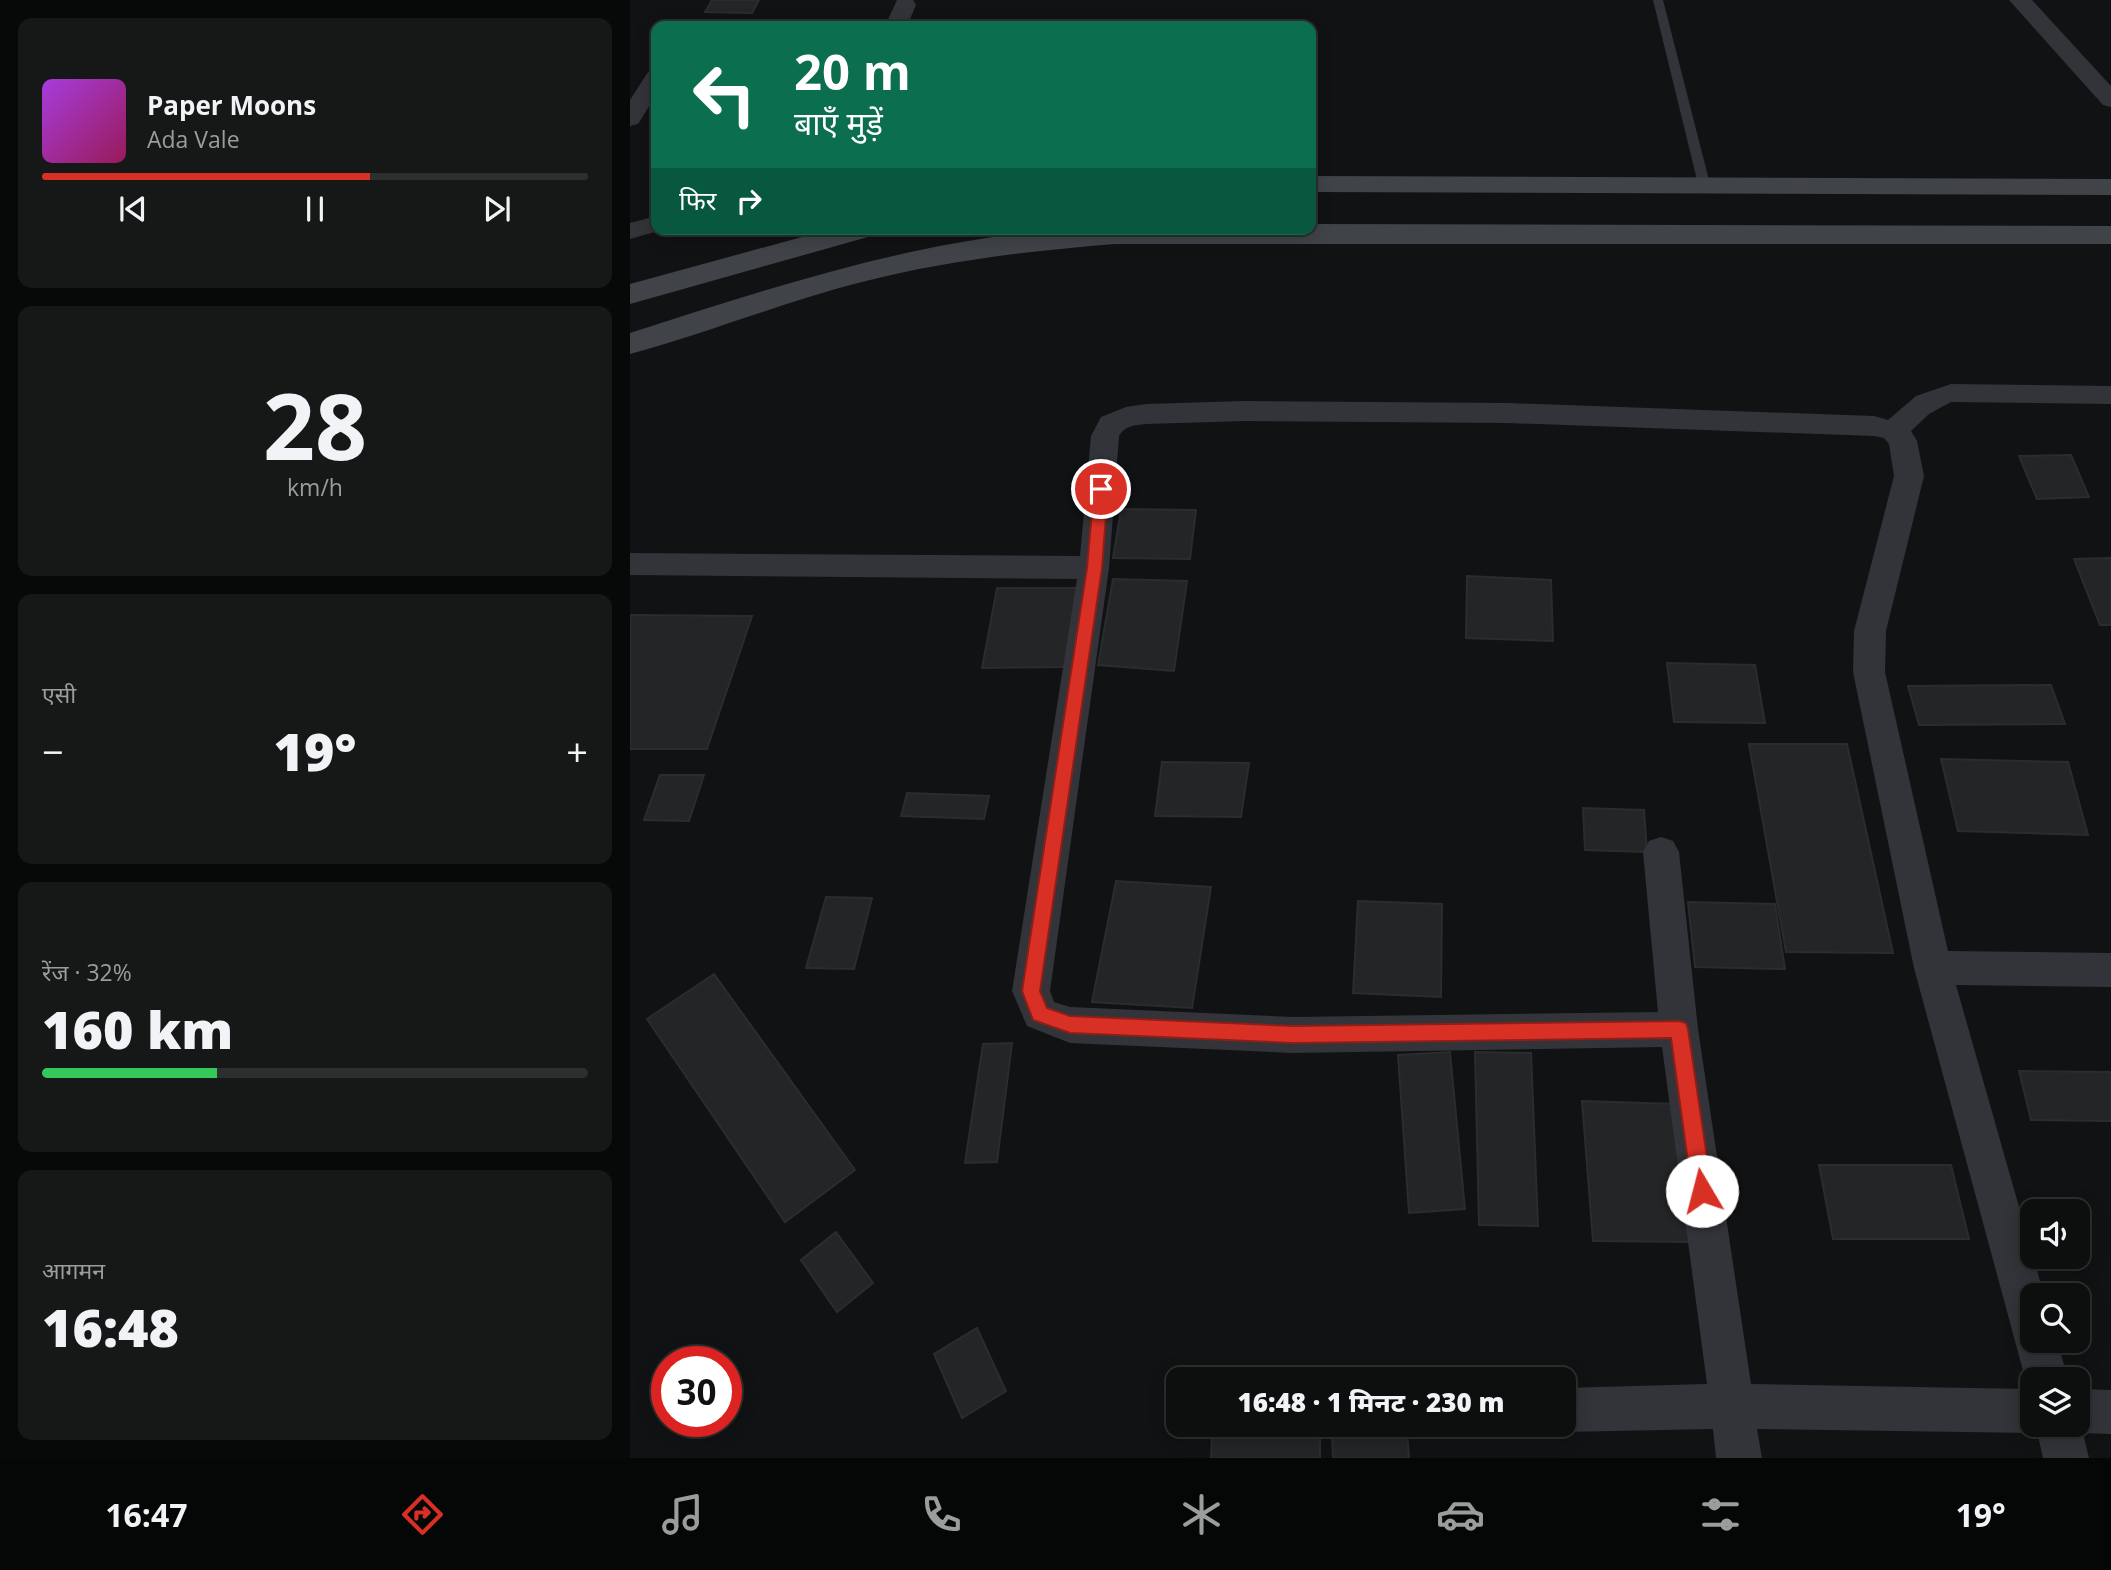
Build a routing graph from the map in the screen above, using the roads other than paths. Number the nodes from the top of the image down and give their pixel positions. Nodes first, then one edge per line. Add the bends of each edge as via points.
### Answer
1 (1658, 0) edge
2 (2020, 0) edge
3 (905, 5) dead end
4 (898, 21) edge
5 (651, 85) edge
6 (2111, 100) edge
7 (630, 118) edge
8 (651, 118) edge
9 (1316, 184) edge
10 (1704, 184) junction
11 (2111, 187) edge
12 (651, 225) edge
13 (630, 231) edge
14 (1316, 233) edge
15 (843, 235) edge
16 (1115, 235) edge
17 (2111, 235) edge
18 (630, 293) edge
19 (630, 344) edge
20 (2111, 394) edge
21 (1894, 431) junction
22 (630, 564) edge
23 (1094, 568) junction
24 (1661, 852) dead end
25 (1933, 968) junction
26 (2111, 970) edge
27 (1679, 1029) junction
28 (2020, 1285) edge
29 (1732, 1406) junction
30 (1576, 1410) edge
31 (2020, 1411) edge
32 (2090, 1412) edge
33 (2111, 1412) edge
34 (2061, 1437) edge
35 (1739, 1458) edge
36 (2067, 1458) edge

1 - 10 lane
2 - 6 street
3 - 4 street
5 - 7 street
7 - 8 street
9 - 10 street
10 - 11 street
12 - 13 street
14 - 17 street
15 - 18 street
16 - 19 street via 924,258 824,282
20 - 21 street via 1951,393 1924,402
21 - 23 street via 1874,426 1507,413 1245,411 1126,417 1111,424 1105,436
21 - 25 street via 1903,441 1909,476 1870,631 1869,672
22 - 23 street
23 - 27 street via 1031,991 1040,1014 1070,1025 1293,1035
24 - 27 street
25 - 26 street
25 - 28 street
27 - 29 street
29 - 30 street
29 - 31 street
29 - 35 street
32 - 33 street
34 - 36 street

